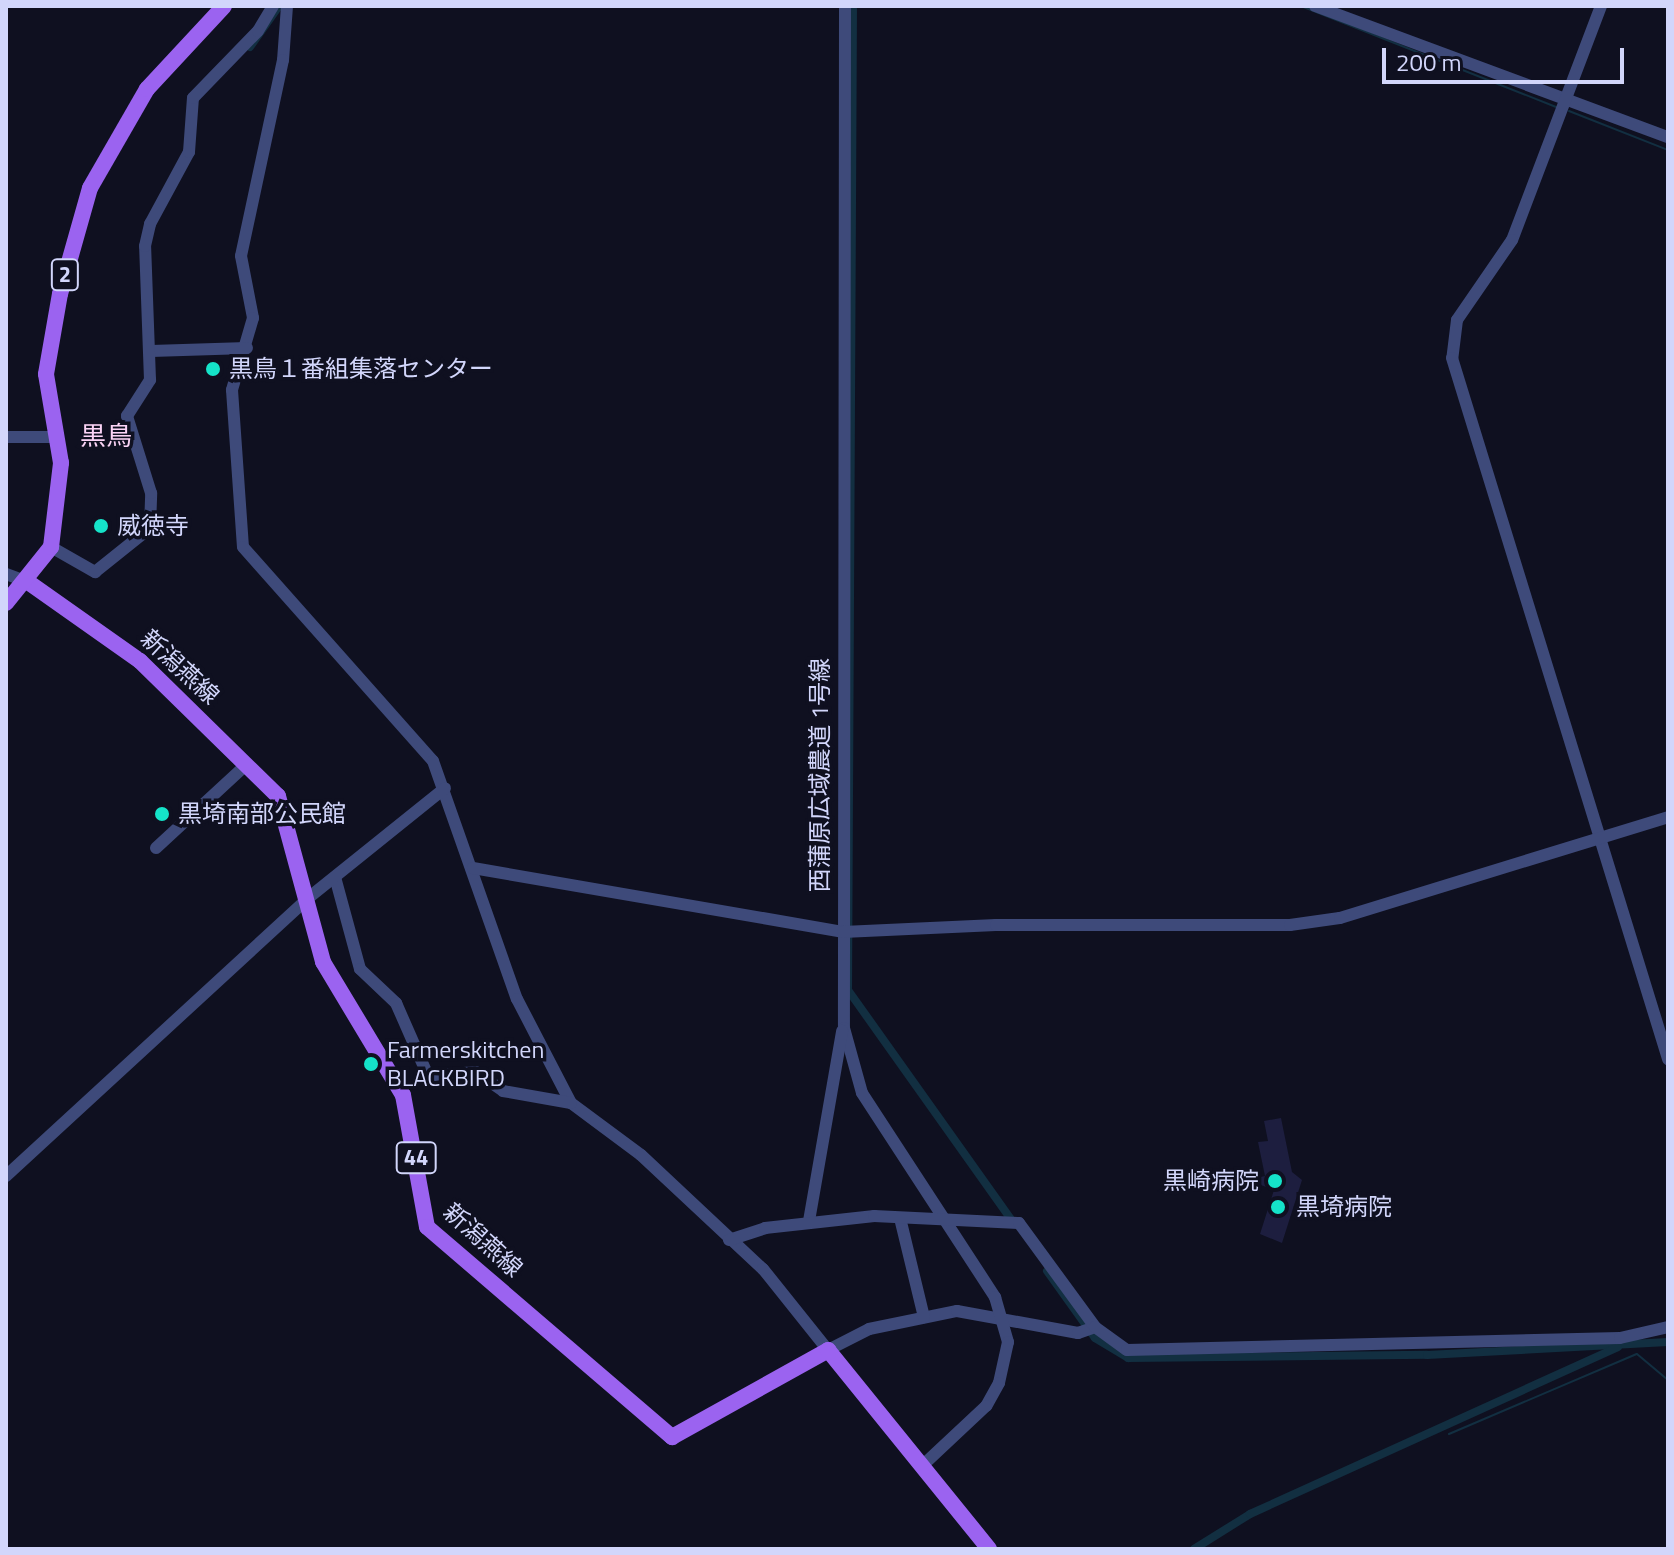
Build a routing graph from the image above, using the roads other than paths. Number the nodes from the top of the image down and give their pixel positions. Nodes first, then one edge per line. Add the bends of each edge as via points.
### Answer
1 (224, 6) edge
2 (273, 6) edge
3 (287, 6) edge
4 (845, 6) edge
5 (1315, 6) edge
6 (1601, 6) edge
7 (1566, 99) junction
8 (1668, 137) edge
9 (247, 348) junction
10 (151, 351) junction
11 (6, 437) edge
12 (57, 437) junction
13 (51, 547) junction
14 (6, 574) edge
15 (28, 582) junction
16 (6, 603) edge
17 (247, 764) junction
18 (445, 788) junction
19 (1668, 817) edge
20 (1601, 838) junction
21 (156, 848) dead end
22 (473, 868) junction
23 (335, 877) junction
24 (307, 899) junction
25 (843, 932) junction
26 (844, 1028) junction
27 (1668, 1059) edge
28 (571, 1103) junction
29 (6, 1176) edge
30 (900, 1218) junction
31 (809, 1221) junction
32 (944, 1221) junction
33 (729, 1240) junction
34 (924, 1317) junction
35 (1004, 1317) junction
36 (1095, 1327) junction
37 (1668, 1327) edge
38 (828, 1350) junction
39 (922, 1466) junction
40 (989, 1549) edge

1 - 12 main road, 2 via 147,89 90,188 50,334 46,374
2 - 10 street via 258,31 193,98 189,152 145,246
3 - 9 street via 282,65 241,256 253,318
4 - 25 street, 西蒲原広域農道 1号線
5 - 7 street
6 - 7 street
7 - 8 street
7 - 20 street via 1512,240 1463,305 1452,358
9 - 10 street
9 - 18 street via 232,390 243,547 433,761
10 - 13 street via 150,380 127,416 149,483 150,528 95,572
11 - 12 street
12 - 13 main road, 2 via 60,485
13 - 15 main road, 2
14 - 15 street
15 - 16 main road, 2
15 - 17 main road, 新潟燕線 / 44 via 118,642
17 - 21 street
17 - 24 main road, 新潟燕線 / 44 via 278,796
18 - 22 street
18 - 23 street
19 - 20 street
20 - 25 street via 1340,918 1290,925 996,925
20 - 27 street
22 - 25 street
22 - 28 street via 517,999
23 - 24 street
23 - 28 street via 360,969 396,1003 428,1076 476,1072 503,1091
24 - 29 street
24 - 38 main road, 新潟燕線 / 44 via 323,962 403,1095 427,1227 663,1431 682,1436
25 - 26 street, 西蒲原広域農道 1号線
26 - 31 street
26 - 32 street, 西蒲原広域農道 1号線 via 862,1093
28 - 33 street via 641,1155
30 - 31 street
30 - 32 street
30 - 34 street
31 - 33 street
32 - 35 street, 西蒲原広域農道 1号線
32 - 36 street via 1019,1223
33 - 38 street via 796,1303
34 - 35 street via 957,1311
34 - 38 street via 869,1329
35 - 36 street via 1078,1333
35 - 39 street via 1008,1342 999,1383 986,1406
36 - 37 street via 1127,1350 1620,1338
38 - 39 main road
39 - 40 main road

